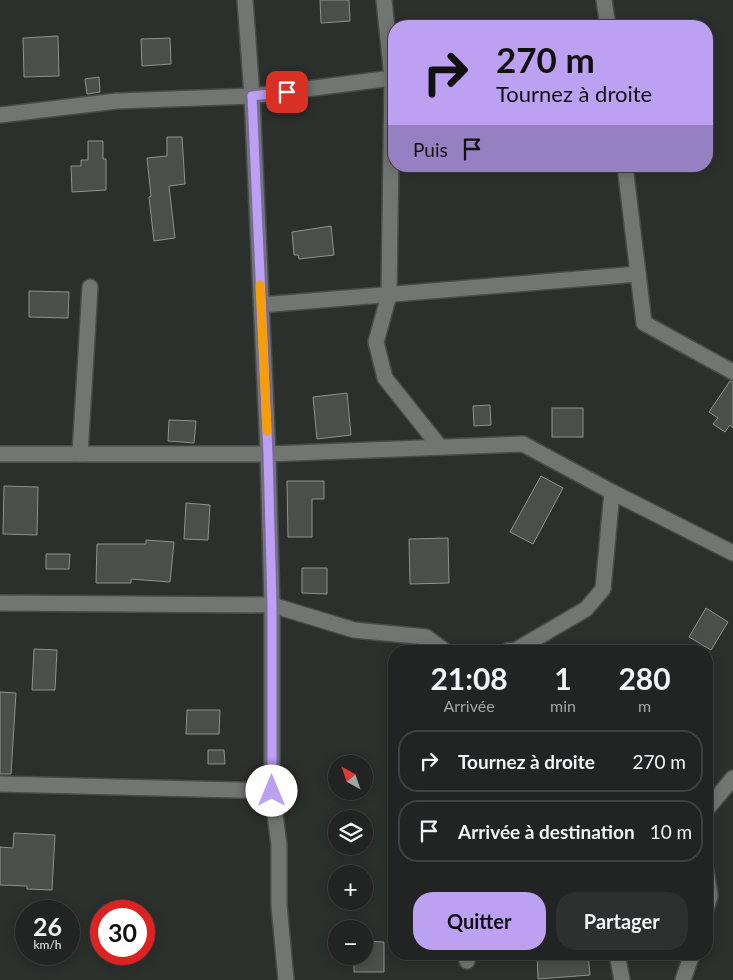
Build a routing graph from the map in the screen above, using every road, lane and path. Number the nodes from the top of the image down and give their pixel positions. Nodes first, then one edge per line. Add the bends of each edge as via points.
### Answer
1 (245, 0) edge
2 (384, 0) edge
3 (604, 0) edge
4 (607, 20) edge
5 (388, 39) edge
6 (388, 79) edge
7 (252, 96) junction
8 (0, 115) edge
9 (391, 172) edge
10 (626, 172) edge
11 (638, 274) junction
12 (90, 287) dead end
13 (390, 295) junction
14 (261, 306) junction
15 (733, 372) edge
16 (440, 447) junction
17 (0, 454) edge
18 (80, 454) junction
19 (268, 454) junction
20 (612, 492) junction
21 (733, 553) edge
22 (0, 603) edge
23 (272, 605) junction
24 (437, 645) edge
25 (525, 645) edge
26 (733, 778) edge
27 (0, 784) edge
28 (272, 791) junction
29 (713, 802) edge
30 (618, 960) edge
31 (690, 960) edge
32 (286, 980) edge
33 (622, 980) edge
34 (683, 980) edge

1 - 7 street
2 - 5 street
3 - 4 street
6 - 7 street
7 - 8 street via 116,101
7 - 14 street
9 - 13 street
10 - 11 street
11 - 13 street
11 - 15 street via 644,323
12 - 18 street
13 - 14 street
13 - 16 street via 376,342 385,378
14 - 19 street
16 - 19 street
16 - 20 street via 524,444
17 - 18 street
18 - 19 street
19 - 23 street
20 - 21 street
20 - 25 street via 603,589 586,610
22 - 23 street
23 - 24 street via 354,630 426,637
23 - 28 street
26 - 29 street
27 - 28 street
28 - 32 street
30 - 33 street
31 - 34 street

